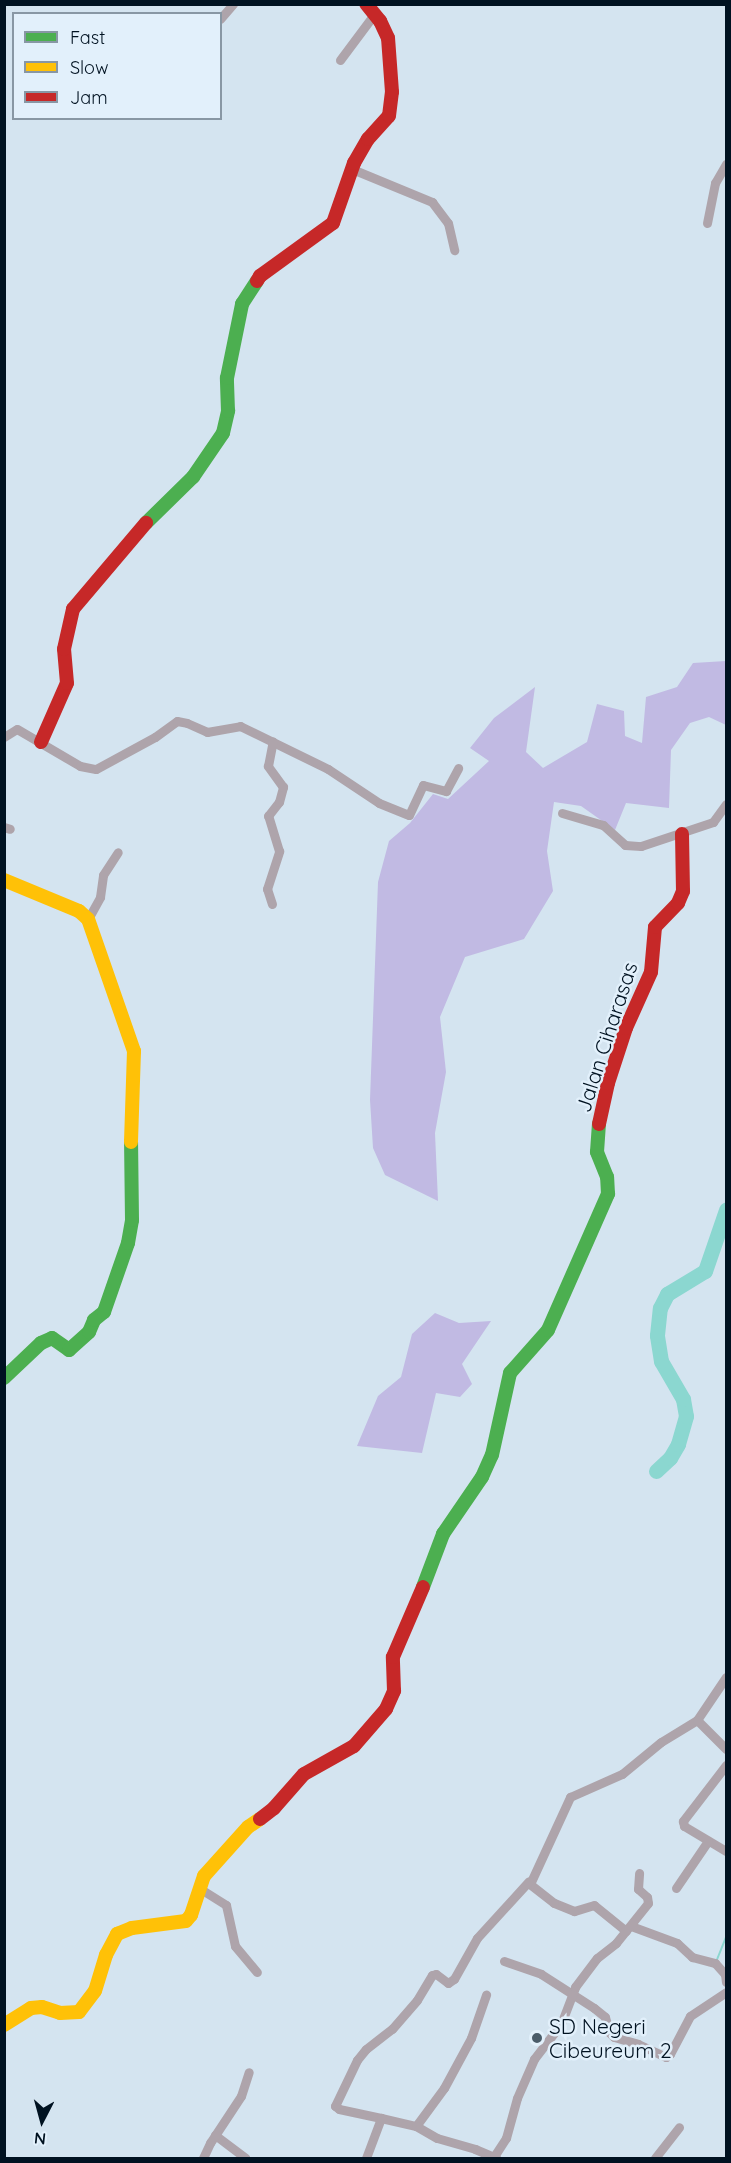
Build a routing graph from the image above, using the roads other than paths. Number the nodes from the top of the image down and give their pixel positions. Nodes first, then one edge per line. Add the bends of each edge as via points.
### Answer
1 (232, 5) edge
2 (370, 9) edge
3 (222, 17) edge
4 (340, 60) dead end
5 (726, 164) edge
6 (352, 169) junction
7 (707, 223) dead end
8 (454, 250) dead end
9 (4, 737) edge
10 (273, 741) junction
11 (40, 742) junction
12 (458, 768) dead end
13 (726, 804) edge
14 (562, 813) dead end
15 (682, 834) junction
16 (118, 852) dead end
17 (4, 880) edge
18 (272, 904) dead end
19 (88, 919) junction
20 (4, 1378) edge
21 (726, 1677) edge
22 (697, 1720) junction
23 (726, 1749) edge
24 (726, 1765) edge
25 (708, 1840) junction
26 (726, 1851) edge
27 (639, 1873) dead end
28 (529, 1881) junction
29 (199, 1888) junction
30 (676, 1888) dead end
31 (629, 1928) junction
32 (504, 1961) dead end
33 (257, 1972) dead end
34 (726, 1982) edge
35 (726, 1992) edge
36 (572, 1994) junction
37 (486, 1995) dead end
38 (6, 2019) edge
39 (249, 2072) dead end
40 (381, 2118) junction
41 (416, 2126) junction
42 (679, 2127) dead end
43 (215, 2135) junction
44 (203, 2158) edge
45 (245, 2158) edge
46 (366, 2158) edge
47 (494, 2158) edge
48 (655, 2158) edge

1 - 3 street
2 - 4 street
2 - 6 street via 388,38 391,109
5 - 7 street via 714,188
6 - 8 street via 432,202 448,223
6 - 11 street via 333,223 260,276 242,304 228,378 226,423 217,444 193,477 148,520 73,609 64,649 67,683
9 - 11 street via 17,729
10 - 11 street via 240,726 207,732 177,721 96,769 80,766
10 - 12 street via 328,769 363,795 409,815 423,785 446,791
10 - 18 street via 268,766 283,787 279,802 268,816 279,850 267,889
13 - 15 street via 713,822
14 - 15 street via 603,825 625,844 641,846
15 - 29 street, Jalan Ciharasas via 683,891 678,903 656,927 651,972 626,1028 608,1083 596,1139 608,1194 548,1330 510,1373 492,1455 440,1540 396,1650 391,1700 354,1746 304,1774 274,1808 242,1834 207,1871
16 - 19 street via 103,875 100,897
17 - 19 street via 79,911
19 - 20 street via 135,1056 130,1104 132,1220 128,1243 104,1312 94,1320 89,1332 69,1350 52,1338 41,1343
21 - 22 street
22 - 23 street
22 - 28 street via 661,1742 622,1774 570,1797
24 - 25 street via 683,1821 684,1826
25 - 26 street
25 - 30 street
27 - 31 street via 638,1889 649,1902
28 - 31 street via 554,1903 574,1911 594,1905
28 - 40 street via 477,1938 454,1979 448,1983 432,1975 393,2029 357,2060 335,2106
29 - 33 street via 226,1905 235,1946
29 - 38 street, Jalan Ciharasas via 191,1915 184,1922 117,1934 95,1991 78,2012 31,2008
31 - 34 street via 677,1943 692,1956 715,1963 725,1974
31 - 36 street via 597,1959
32 - 36 street via 529,1969
35 - 36 street via 690,2016 667,2057 614,2037 604,2016
36 - 47 street via 561,2024 534,2059 506,2138
37 - 41 street via 471,2038 444,2088
39 - 43 street via 238,2102
40 - 41 street
40 - 46 street
41 - 47 street via 437,2138
42 - 48 street
43 - 44 street
43 - 45 street

